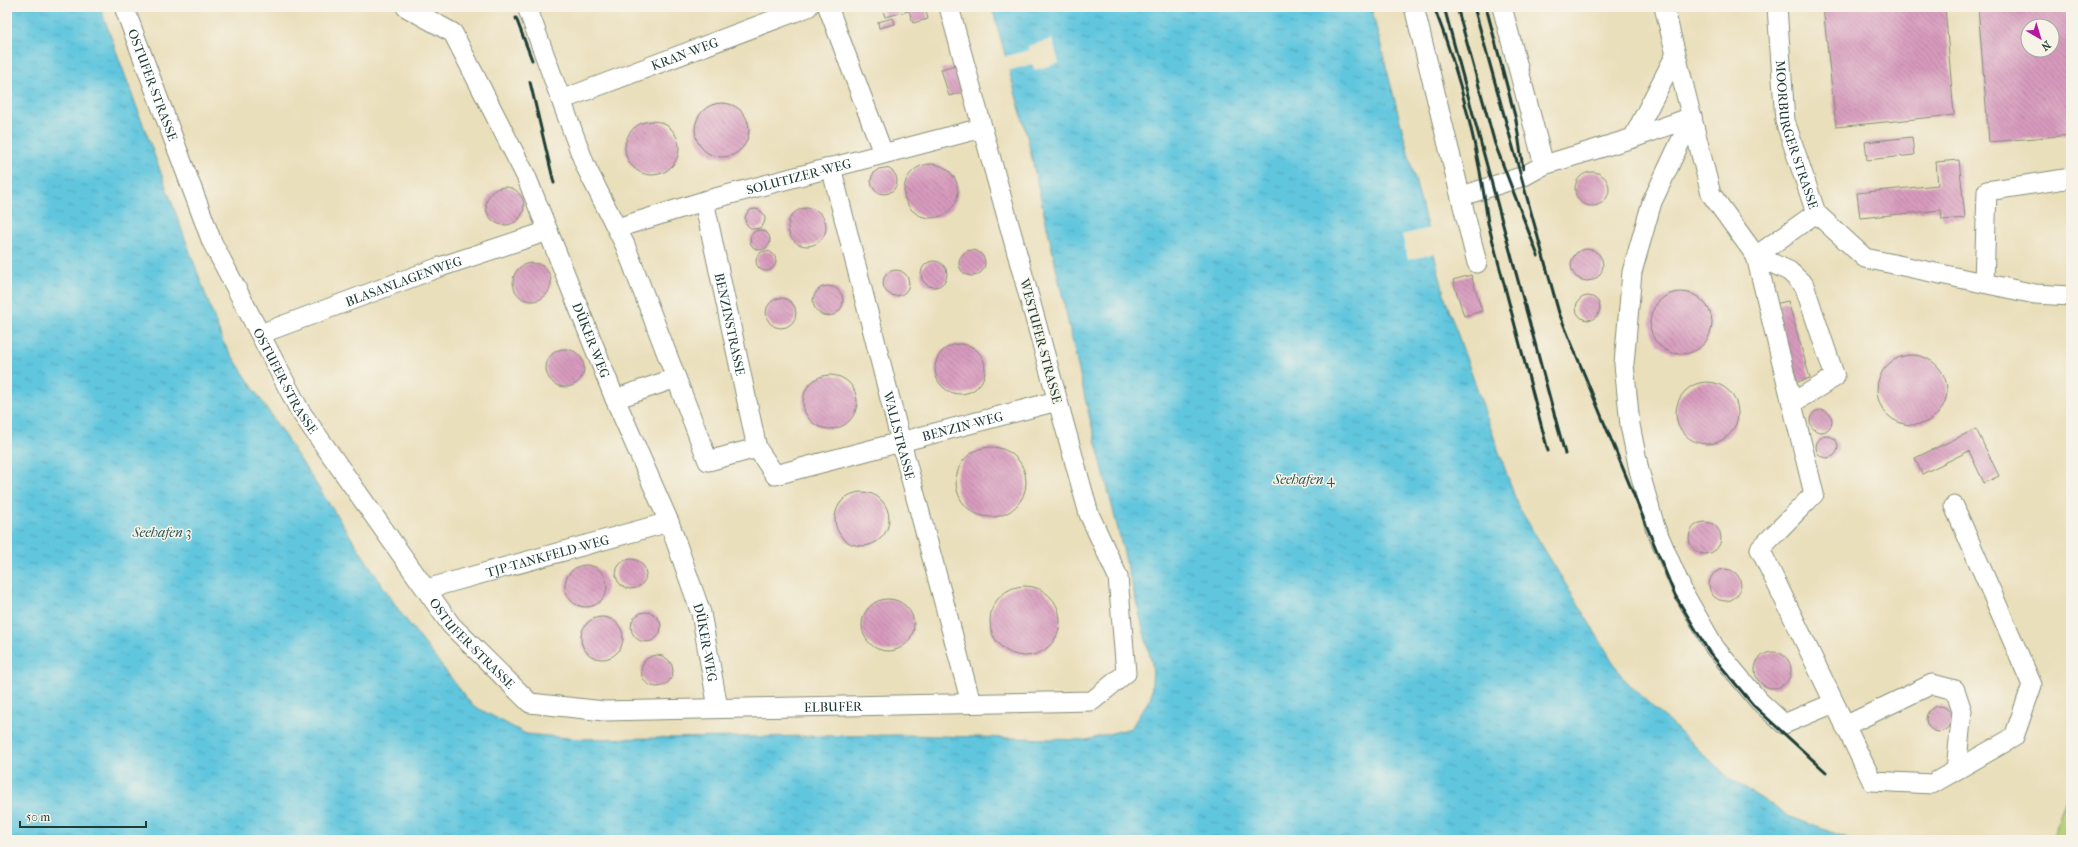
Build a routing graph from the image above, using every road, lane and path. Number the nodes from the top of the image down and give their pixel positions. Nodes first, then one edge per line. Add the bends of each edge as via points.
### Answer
1 (124, 7) edge
2 (406, 7) edge
3 (527, 7) edge
4 (808, 7) edge
5 (828, 7) edge
6 (949, 7) edge
7 (1414, 7) edge
8 (1502, 7) edge
9 (1664, 7) edge
10 (1777, 7) edge
11 (1676, 54) junction
12 (561, 100) junction
13 (1692, 117) junction
14 (982, 128) junction
15 (1633, 138) junction
16 (883, 153) junction
17 (1544, 165) junction
18 (831, 167) junction
19 (2071, 178) edge
20 (1462, 196) junction
21 (704, 201) junction
22 (1816, 214) junction
23 (617, 228) junction
24 (548, 231) junction
25 (1756, 256) junction
26 (1477, 263) dead end
27 (1984, 283) junction
28 (2071, 296) edge
29 (260, 334) junction
30 (676, 378) junction
31 (615, 399) junction
32 (1057, 401) junction
33 (1792, 403) junction
34 (900, 442) junction
35 (758, 448) junction
36 (775, 475) joint
37 (1954, 506) dead end
38 (669, 522) junction
39 (426, 589) junction
40 (1126, 673) joint
41 (530, 703) joint
42 (971, 703) junction
43 (1834, 703) junction
44 (718, 708) junction
45 (1845, 726) junction
46 (1956, 770) junction

1 - 29 street, OSTUFER-STRASSE via 212,242
2 - 24 street, DÜKER-WEG via 453,33 526,176
3 - 12 street
4 - 12 street, KRAN-WEG
5 - 16 street
6 - 14 street, WESTUFER-STRASSE
7 - 20 street
8 - 17 street
9 - 11 street
10 - 22 street, MOORBURGER STRASSE via 1784,121
11 - 13 street
11 - 15 street
12 - 23 street via 585,164
13 - 15 street
13 - 25 street via 1711,194
13 - 43 street via 1652,202 1632,272 1624,364 1630,425 1639,470 1655,527 1683,592 1716,648 1759,701 1784,724
14 - 16 street, SOLUTIZER-WEG
14 - 32 street, WESTUFER-STRASSE
15 - 17 street
16 - 18 street, SOLUTIZER-WEG
17 - 20 street via 1524,176
18 - 21 street, SOLUTIZER-WEG
18 - 34 street, WALLSTRASSE
19 - 27 street via 1988,191
20 - 26 street
21 - 23 street, SOLUTIZER-WEG
21 - 35 street, BENZINSTRASSE
22 - 25 street
22 - 27 street, MOORBURGER STRASSE via 1865,258
23 - 30 street
24 - 29 street, BLASANLAGENWEG via 437,268
24 - 31 street, DÜKER-WEG
25 - 33 street
25 - 33 street via 1789,271 1804,285 1834,378
27 - 28 street, MOORBURGER STRASSE via 2035,294
29 - 39 street, OSTUFER-STRASSE via 300,411
30 - 31 street
30 - 35 street via 708,461
31 - 38 street, DÜKER-WEG
32 - 34 street, BENZIN-WEG
32 - 40 street, WESTUFER-STRASSE via 1089,514 1118,577
33 - 43 street via 1814,494 1760,549
34 - 36 street, BENZIN-WEG
34 - 42 street, WALLSTRASSE
35 - 36 street, BENZINSTRASSE
37 - 46 street via 2032,685 2014,737
38 - 39 street, TJP-TANKFELD-WEG
38 - 44 street, DÜKER-WEG via 701,613
39 - 41 street, OSTUFER-STRASSE via 451,625
40 - 42 street, ELBUFER via 1092,701
41 - 44 street, ELBUFER via 604,711
42 - 44 street, ELBUFER
43 - 45 street
45 - 46 street via 1872,781 1932,784
45 - 46 street via 1932,684 1955,690 1962,711

